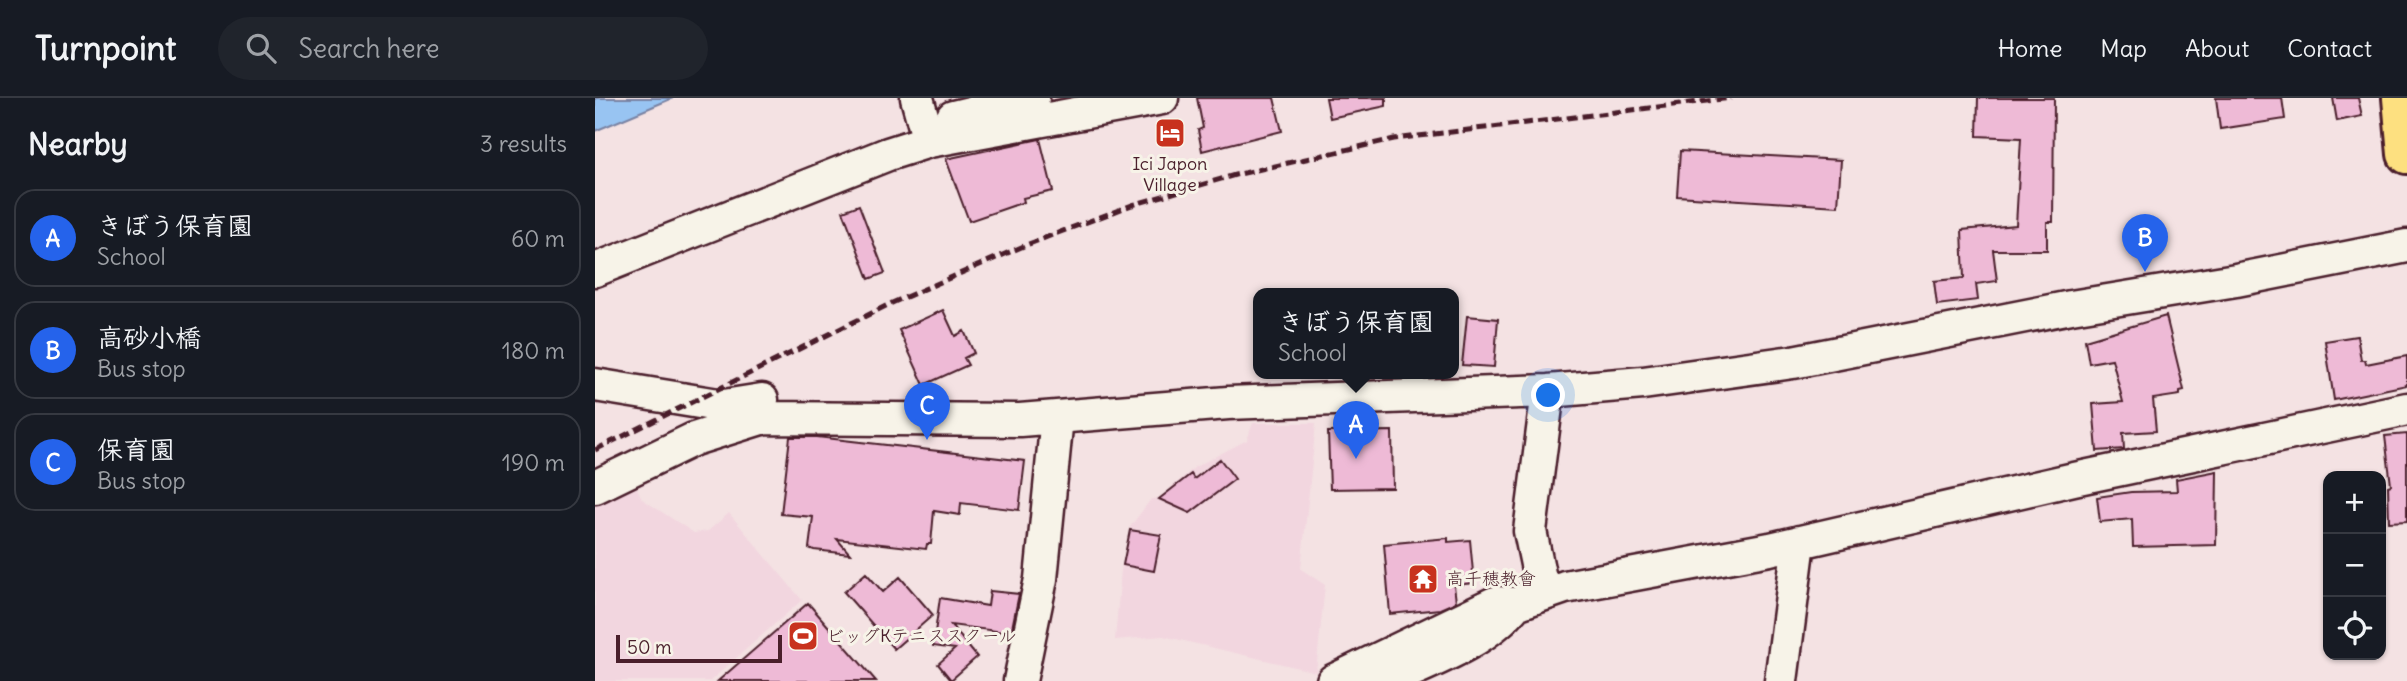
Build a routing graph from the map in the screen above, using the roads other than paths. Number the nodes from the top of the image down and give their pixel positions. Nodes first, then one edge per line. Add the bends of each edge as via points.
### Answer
1 (1033, 98) edge
2 (1162, 98) edge
3 (2402, 98) edge
4 (923, 118) edge
5 (2407, 154) edge
6 (2407, 246) edge
7 (595, 271) edge
8 (595, 384) edge
9 (1548, 391) junction
10 (2407, 410) edge
11 (1057, 417) junction
12 (901, 418) junction
13 (595, 487) edge
14 (1799, 542) junction
15 (1530, 599) junction
16 (1020, 681) edge
17 (1333, 681) edge
18 (1388, 681) edge
19 (1781, 681) edge

1 - 4 street
2 - 4 street
3 - 5 main road
4 - 7 street via 888,154
6 - 9 street via 1793,362 1703,377
8 - 12 street via 724,406 790,398
9 - 11 street via 1228,404
9 - 15 street via 1530,531
10 - 14 street
11 - 12 street
11 - 16 street via 1041,579
12 - 13 street via 783,417 741,422 694,439
14 - 15 street
14 - 19 street
15 - 17 street via 1480,609
15 - 18 street via 1483,635

